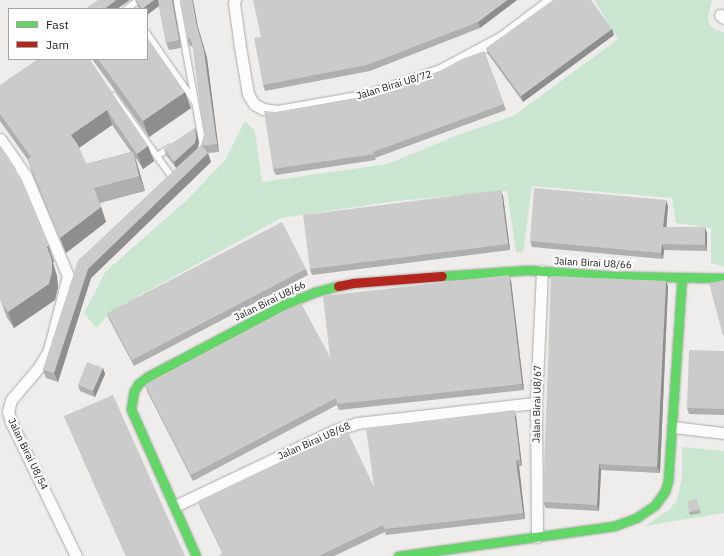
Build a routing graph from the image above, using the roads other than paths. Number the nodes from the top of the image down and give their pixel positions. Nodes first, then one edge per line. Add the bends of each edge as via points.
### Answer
1 (139, 0) edge
2 (177, 0) edge
3 (235, 0) edge
4 (551, 0) edge
5 (129, 8) edge
6 (148, 34) edge
7 (112, 93) edge
8 (196, 102) junction
9 (200, 127) junction
10 (194, 131) edge
11 (0, 139) edge
12 (175, 144) edge
13 (201, 151) edge
14 (157, 156) junction
15 (178, 173) edge
16 (173, 178) junction
17 (167, 183) edge
18 (542, 271) junction
19 (682, 278) junction
20 (724, 278) edge
21 (536, 403) junction
22 (673, 427) junction
23 (724, 433) edge
24 (175, 506) junction
25 (537, 537) junction
26 (76, 556) edge
27 (196, 556) edge
28 (398, 556) edge

1 - 5 lane
2 - 8 lane
3 - 4 street, Jalan Birai U8/72 via 246,87 254,104 263,109 278,111 368,95 440,70 502,37
6 - 8 lane
7 - 14 lane
8 - 9 lane
9 - 10 lane
9 - 13 lane via 203,143
11 - 26 street, Jalan Birai U8/54 via 26,176 71,274 49,350 39,367 11,400 8,411
12 - 14 lane
14 - 16 lane
15 - 16 lane
16 - 17 lane
18 - 19 street, Jalan Birai U8/66
18 - 21 street, Jalan Birai U8/67
18 - 24 street, Jalan Birai U8/66 via 353,283 315,292 283,305 147,377 138,384 131,408
19 - 20 street, Jalan Birai U8/66
19 - 22 street
21 - 24 street, Jalan Birai U8/68 via 358,423 333,431
21 - 25 street, Jalan Birai U8/67
22 - 23 street
22 - 25 street via 668,481 661,499 651,508 636,518 614,526
24 - 27 street, Jalan Birai U8/66
25 - 28 street

